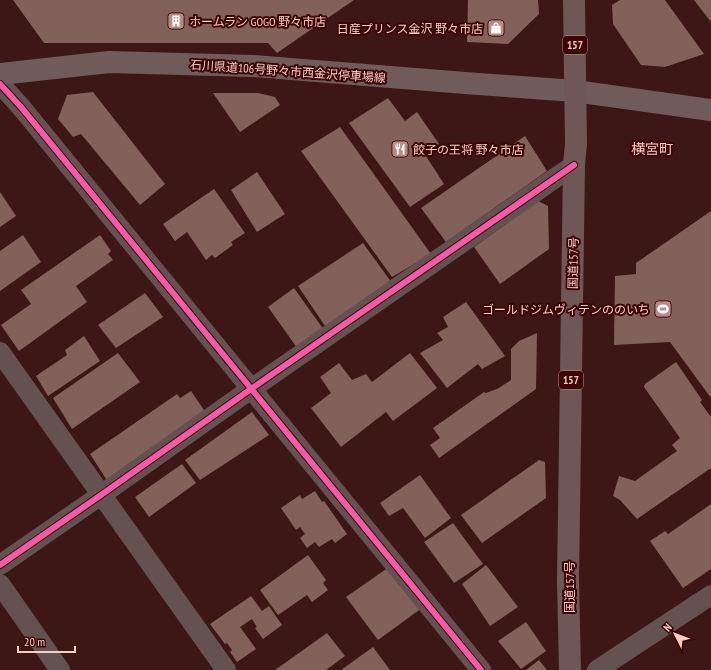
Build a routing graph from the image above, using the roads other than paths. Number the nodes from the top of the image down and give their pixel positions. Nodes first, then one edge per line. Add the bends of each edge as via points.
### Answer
1 (574, 0) edge
2 (0, 74) edge
3 (0, 84) edge
4 (575, 91) junction
5 (711, 110) edge
6 (574, 165) junction
7 (0, 352) edge
8 (251, 389) junction
9 (101, 496) junction
10 (0, 565) edge
11 (0, 584) edge
12 (711, 595) edge
13 (60, 670) edge
14 (226, 670) edge
15 (481, 670) edge
16 (570, 670) edge
17 (597, 670) edge

1 - 4 highway, 国道157号 / 157
2 - 4 main road, 石川県道106号野々市西金沢停車場線 via 109,62 253,66
3 - 8 street
4 - 5 main road, 石川県道106号野々市西金沢停車場線
4 - 6 highway, 国道157号 / 157
6 - 8 street
6 - 16 highway, 国道157号 / 157 via 568,580
7 - 9 street
8 - 9 street
8 - 15 street
9 - 10 street
9 - 14 street
11 - 13 street
12 - 17 street

